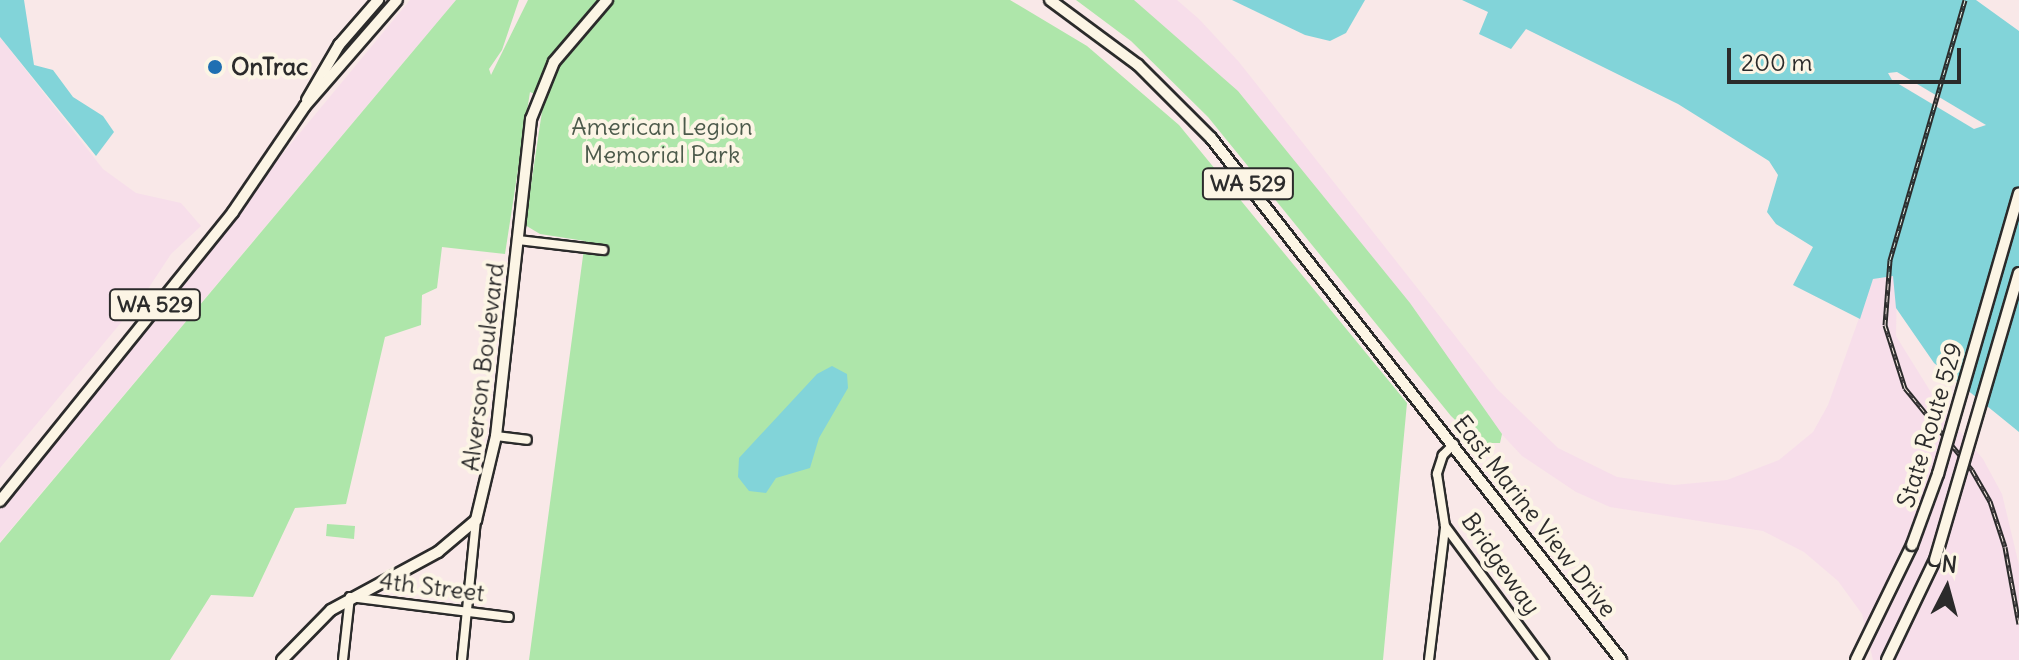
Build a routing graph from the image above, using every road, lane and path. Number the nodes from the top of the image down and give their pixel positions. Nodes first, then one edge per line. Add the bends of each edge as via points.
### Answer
1 (378, 0) edge
2 (397, 0) edge
3 (607, 0) edge
4 (1050, 0) edge
5 (305, 106) junction
6 (2019, 193) edge
7 (518, 240) junction
8 (603, 250) dead end
9 (2019, 273) edge
10 (496, 436) junction
11 (527, 440) dead end
12 (1455, 443) junction
13 (0, 501) edge
14 (476, 520) junction
15 (1445, 526) junction
16 (350, 597) junction
17 (467, 611) junction
18 (509, 617) dead end
19 (1609, 644) junction
20 (282, 660) edge
21 (343, 660) edge
22 (462, 660) edge
23 (1429, 660) edge
24 (1544, 660) edge
25 (1613, 660) edge
26 (1621, 660) edge
27 (1856, 660) edge
28 (1887, 660) edge

1 - 5 main road, WA 529 via 339,45
2 - 5 main road, WA 529
3 - 7 main road, Alverson Boulevard via 566,44 535,102
4 - 12 main road, East Marine View Drive / WA 529 via 1138,65 1211,138
5 - 13 main road, WA 529 via 233,212
6 - 27 main road, State Route 529, bridge via 1924,515
7 - 8 street
7 - 10 main road, Alverson Boulevard
9 - 28 main road, State Route 529, bridge via 1947,525
10 - 11 street
10 - 14 main road, Alverson Boulevard
12 - 15 street, Bridgeway via 1443,455 1437,474
12 - 19 main road, East Marine View Drive / WA 529
14 - 16 main road via 438,552
14 - 17 street
15 - 23 street
15 - 24 street, Bridgeway
16 - 17 street, 4th Street
16 - 20 main road
16 - 21 street
17 - 18 street, 4th Street
17 - 22 street
19 - 25 main road
19 - 26 main road, East Marine View Drive / WA 529

